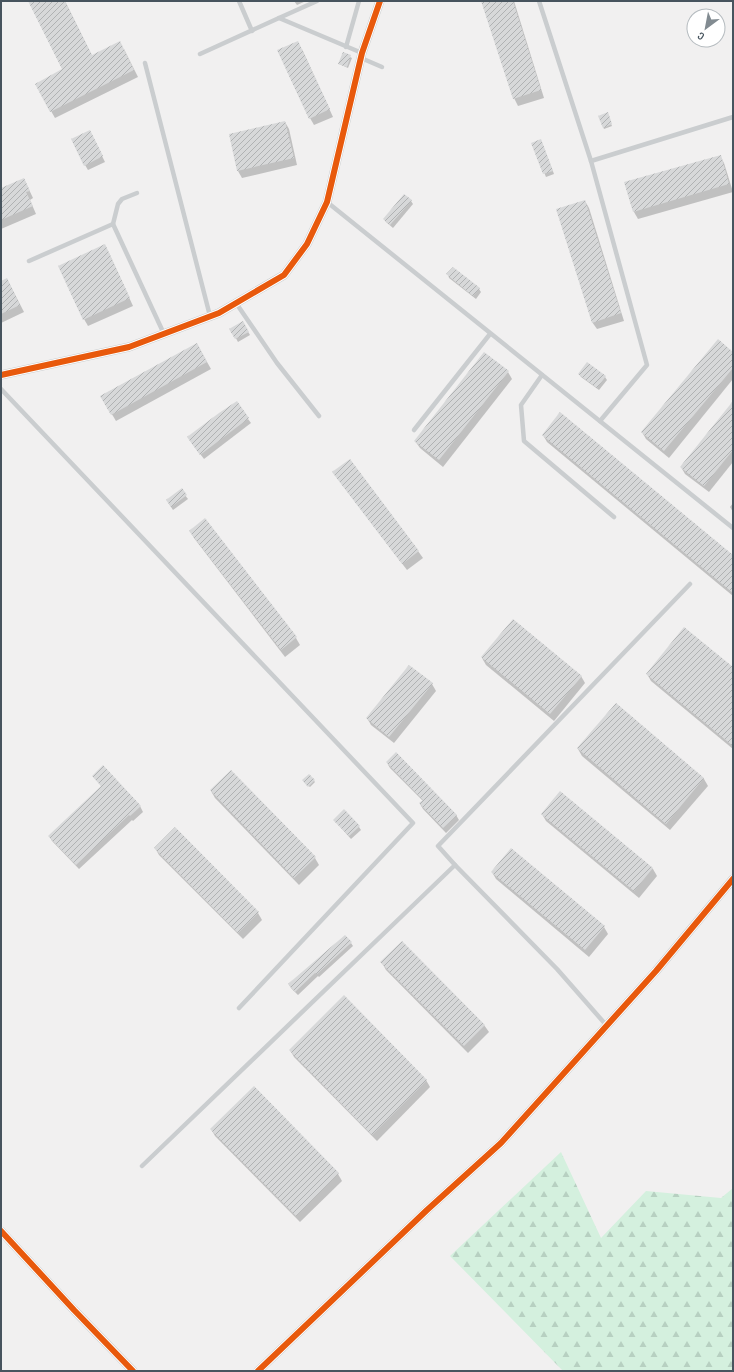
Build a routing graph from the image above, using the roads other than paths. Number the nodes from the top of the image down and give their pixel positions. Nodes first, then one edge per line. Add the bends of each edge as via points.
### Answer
1 (239, 1) edge
2 (317, 1) edge
3 (359, 1) edge
4 (380, 1) edge
5 (539, 1) edge
6 (279, 18) junction
7 (252, 30) junction
8 (346, 47) junction
9 (200, 54) dead end
10 (362, 55) junction
11 (145, 63) dead end
12 (382, 67) dead end
13 (733, 117) edge
14 (591, 161) junction
15 (137, 193) dead end
16 (327, 202) junction
17 (113, 224) junction
18 (29, 261) dead end
19 (236, 303) junction
20 (210, 316) junction
21 (164, 334) junction
22 (490, 334) junction
23 (1, 375) edge
24 (542, 375) junction
25 (1, 389) edge
26 (318, 416) dead end
27 (600, 421) junction
28 (414, 430) dead end
29 (614, 517) dead end
30 (733, 528) edge
31 (690, 584) dead end
32 (455, 865) junction
33 (733, 879) edge
34 (239, 1008) dead end
35 (607, 1026) junction
36 (142, 1166) dead end
37 (1, 1231) edge
38 (133, 1371) edge
39 (258, 1371) edge

1 - 7 lane
2 - 6 lane
3 - 8 lane
4 - 10 street
5 - 14 lane
6 - 7 lane
6 - 8 lane
7 - 9 lane
8 - 10 lane
10 - 12 lane
10 - 16 street
11 - 20 lane
13 - 14 lane
14 - 27 lane via 647,365
15 - 17 lane via 122,199 118,204
16 - 19 street via 307,244 284,275
16 - 22 lane
17 - 18 lane
17 - 21 lane
19 - 20 street
19 - 26 lane via 277,363
20 - 21 street
21 - 23 street via 129,347
22 - 24 lane
22 - 28 lane
24 - 27 lane
24 - 29 lane via 522,405 524,442
25 - 34 lane via 413,823
27 - 30 lane
31 - 32 lane via 438,846
32 - 35 lane via 557,969
32 - 36 lane
33 - 35 street
35 - 39 street via 502,1143 427,1210
37 - 38 street

